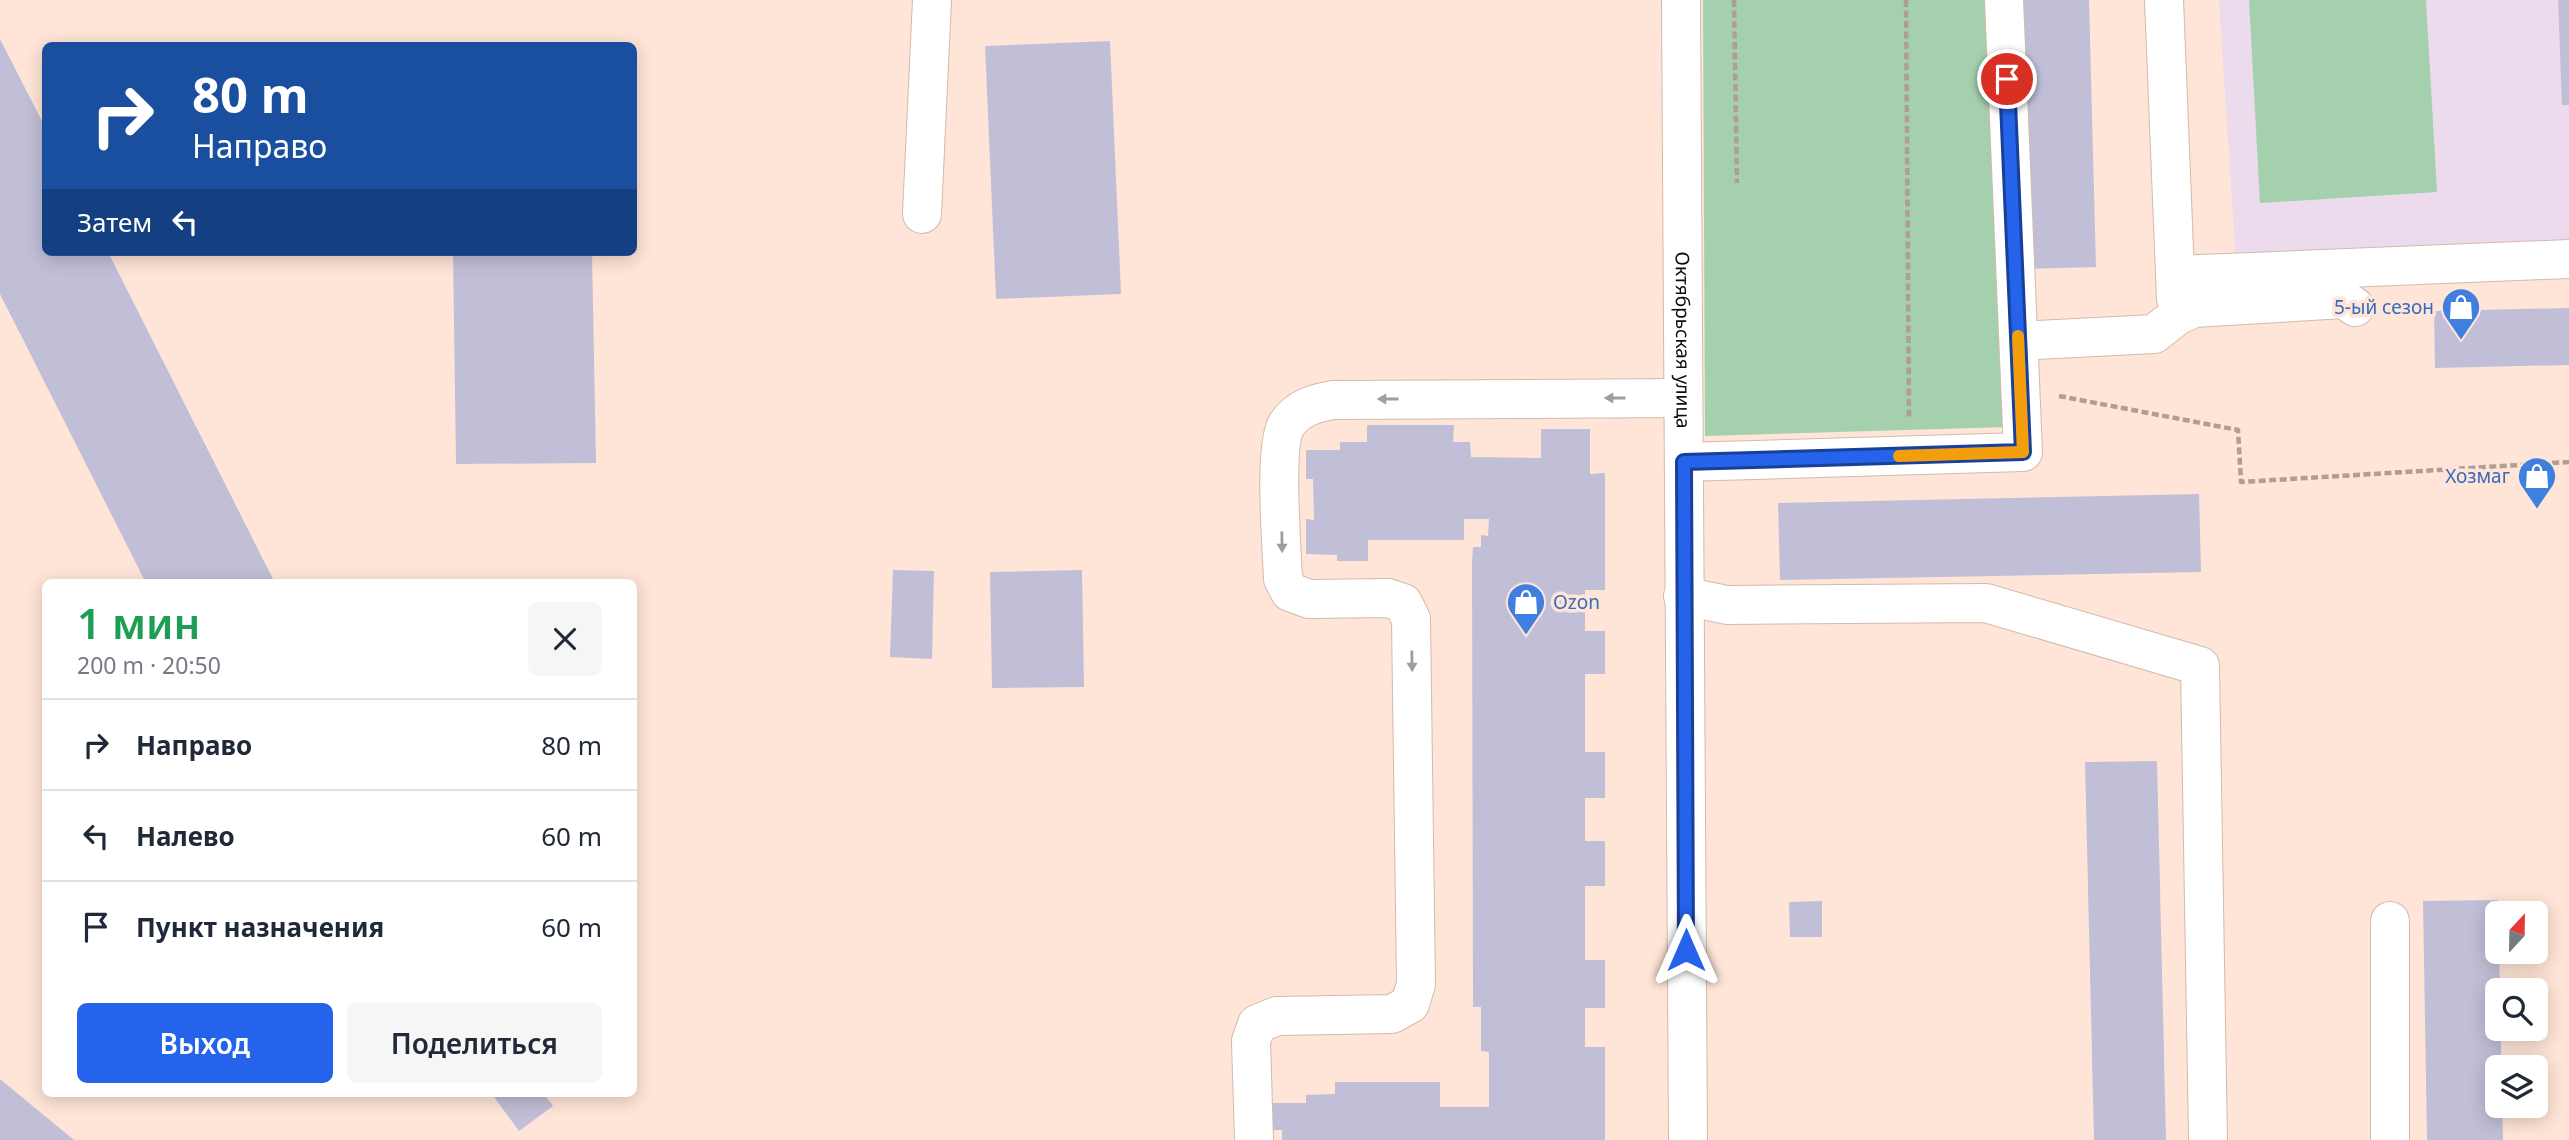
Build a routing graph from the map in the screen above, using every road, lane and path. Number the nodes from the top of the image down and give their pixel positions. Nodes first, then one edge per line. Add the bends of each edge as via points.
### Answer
1 (932, 0) edge
2 (1681, 0) edge
3 (1734, 0) edge
4 (1906, 0) edge
5 (2004, 0) edge
6 (2164, 0) edge
7 (1737, 183) dead end
8 (922, 214) dead end
9 (2569, 259) edge
10 (2175, 275) junction
11 (2355, 307) dead end
12 (2177, 316) junction
13 (2019, 341) junction
14 (2020, 389) junction
15 (1684, 398) junction
16 (1909, 456) junction
17 (1684, 462) junction
18 (2569, 462) edge
19 (1683, 596) junction
20 (2390, 920) dead end
21 (1254, 1140) edge
22 (1688, 1140) edge
23 (2208, 1140) edge
24 (2390, 1140) edge

1 - 8 street
2 - 15 street, Октябрьская улица
3 - 7 path
4 - 16 path
5 - 13 street
6 - 10 street
9 - 10 street
10 - 12 street
11 - 12 street via 2344,299 2194,308
12 - 13 street via 2154,334
13 - 14 street
14 - 16 street via 2023,452
14 - 18 path via 2238,430 2241,482
15 - 17 street, Октябрьская улица
15 -> 21 street via 1333,400 1316,402 1286,425 1280,451 1282,566 1290,593 1309,599 1388,598 1403,603 1411,619 1416,984 1410,1004 1392,1014 1277,1016 1258,1024 1251,1041
16 - 17 street
17 - 19 street, Октябрьская улица
19 - 22 street, Октябрьская улица
19 - 23 street via 1727,604 1986,603 2200,666
20 - 24 street

